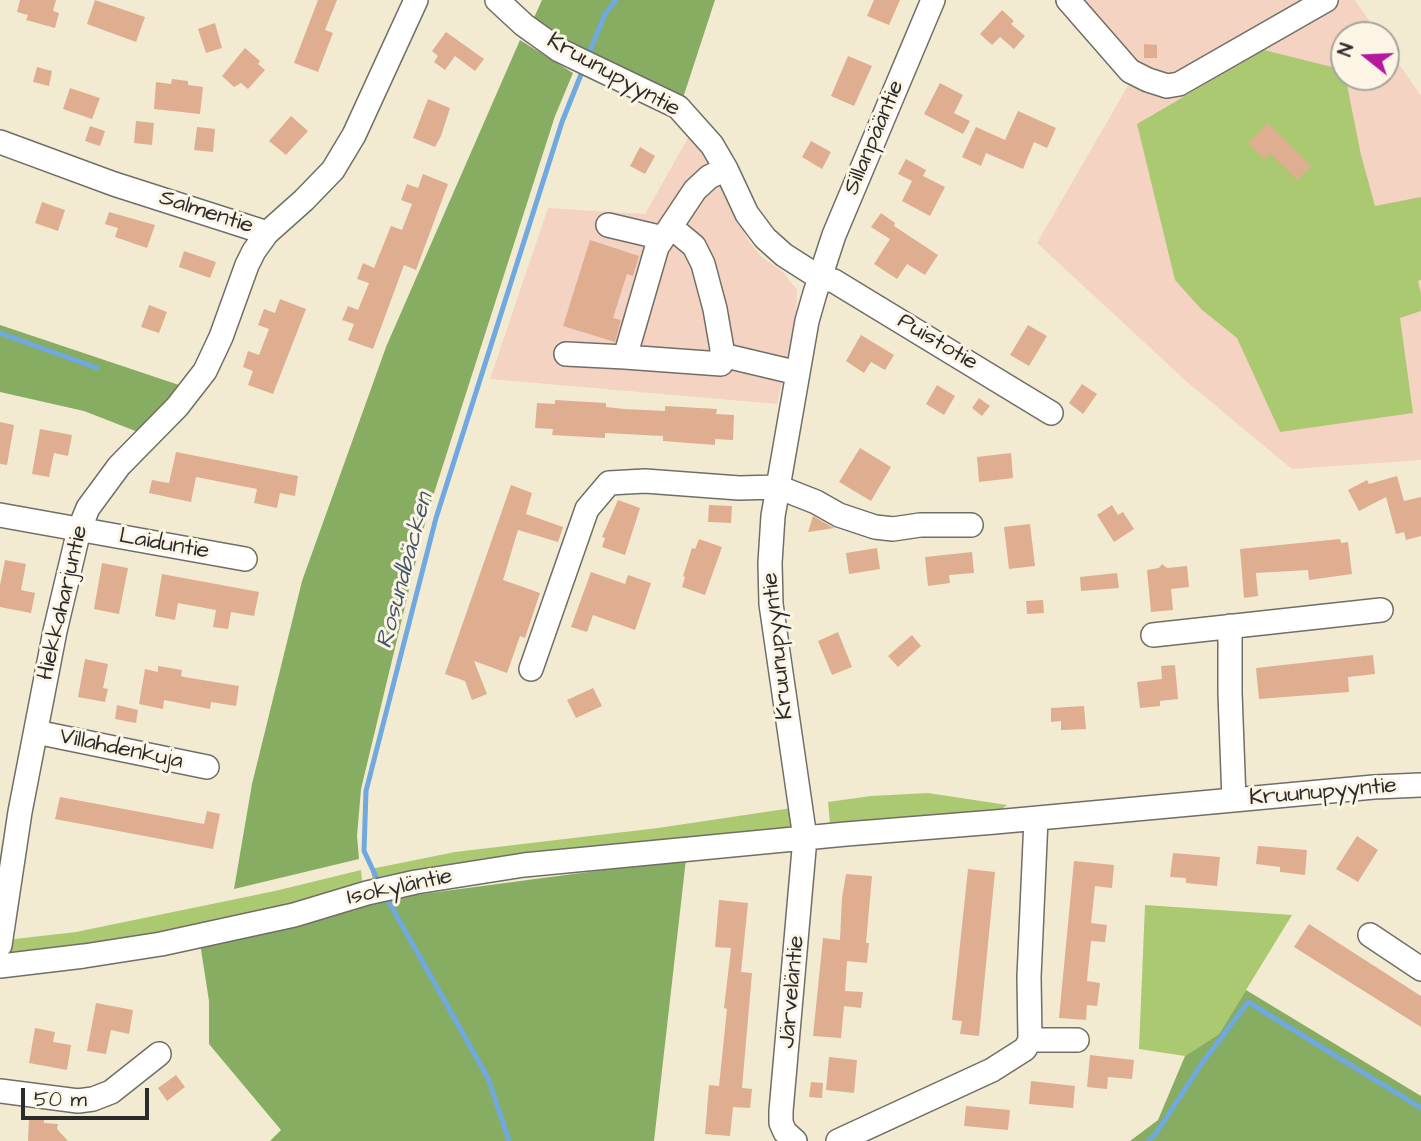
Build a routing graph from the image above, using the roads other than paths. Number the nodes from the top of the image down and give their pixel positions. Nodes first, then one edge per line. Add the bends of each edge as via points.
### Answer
1 (416, 0) edge
2 (497, 0) edge
3 (933, 0) edge
4 (1069, 0) edge
5 (1326, 0) edge
6 (0, 142) edge
7 (726, 169) junction
8 (608, 225) dead end
9 (667, 232) junction
10 (267, 233) junction
11 (820, 278) junction
12 (566, 354) dead end
13 (722, 355) junction
14 (625, 358) junction
15 (798, 373) junction
16 (1051, 412) dead end
17 (778, 487) junction
18 (0, 515) edge
19 (971, 525) dead end
20 (79, 530) junction
21 (245, 559) dead end
22 (1381, 610) dead end
23 (1230, 626) junction
24 (1153, 635) dead end
25 (531, 669) dead end
26 (36, 732) junction
27 (207, 767) dead end
28 (1421, 785) edge
29 (1234, 800) junction
30 (10, 810) edge
31 (1036, 819) junction
32 (805, 838) junction
33 (1370, 935) dead end
34 (0, 945) edge
35 (0, 966) edge
36 (1421, 969) edge
37 (1030, 1040) junction
38 (1077, 1041) dead end
39 (159, 1054) dead end
40 (0, 1091) edge
41 (795, 1141) edge
42 (838, 1141) edge

1 - 10 street, Salmentie via 333,170
2 - 7 street, Kruunupyyntie via 524,25 571,56 678,107 712,145
3 - 11 street, Sillanpääntie
4 - 5 street via 1130,71 1167,86 1179,84
6 - 10 street, Salmentie
7 - 9 street via 695,190
7 - 11 street, Kruunupyyntie via 747,214 765,238
8 - 9 street
9 - 13 street via 694,246 703,264
9 - 14 street via 657,247
10 - 20 street, Hiekkaharjuntie via 247,265 205,371 119,466 88,508
11 - 15 street, Kruunupyyntie
11 - 16 street, Puistotie via 834,281
12 - 14 street
13 - 14 street via 721,364
13 - 15 street
15 - 17 street, Kruunupyyntie
17 - 19 street via 875,527
17 - 25 street via 609,483 587,509
17 - 32 street, Kruunupyyntie via 771,604
18 - 20 street, Laiduntie
20 - 21 street, Laiduntie
20 - 26 street, Hiekkaharjuntie
22 - 23 street
23 - 24 street
23 - 29 street
26 - 27 street, Villahdenkuja
26 - 30 street, Hiekkaharjuntie
28 - 29 street, Kruunupyyntie
29 - 31 street, Kruunupyyntie
30 - 34 street, Hiekkaharjuntie
31 - 32 street, Kruunupyyntie
31 - 37 street
32 - 35 street, Isokyläntie via 524,864 367,893 294,915 161,944
32 - 41 street, Järveläntie via 781,1111 785,1132
33 - 36 street
37 - 38 street
37 - 42 street via 1025,1049 992,1070
39 - 40 street via 111,1092 93,1099

